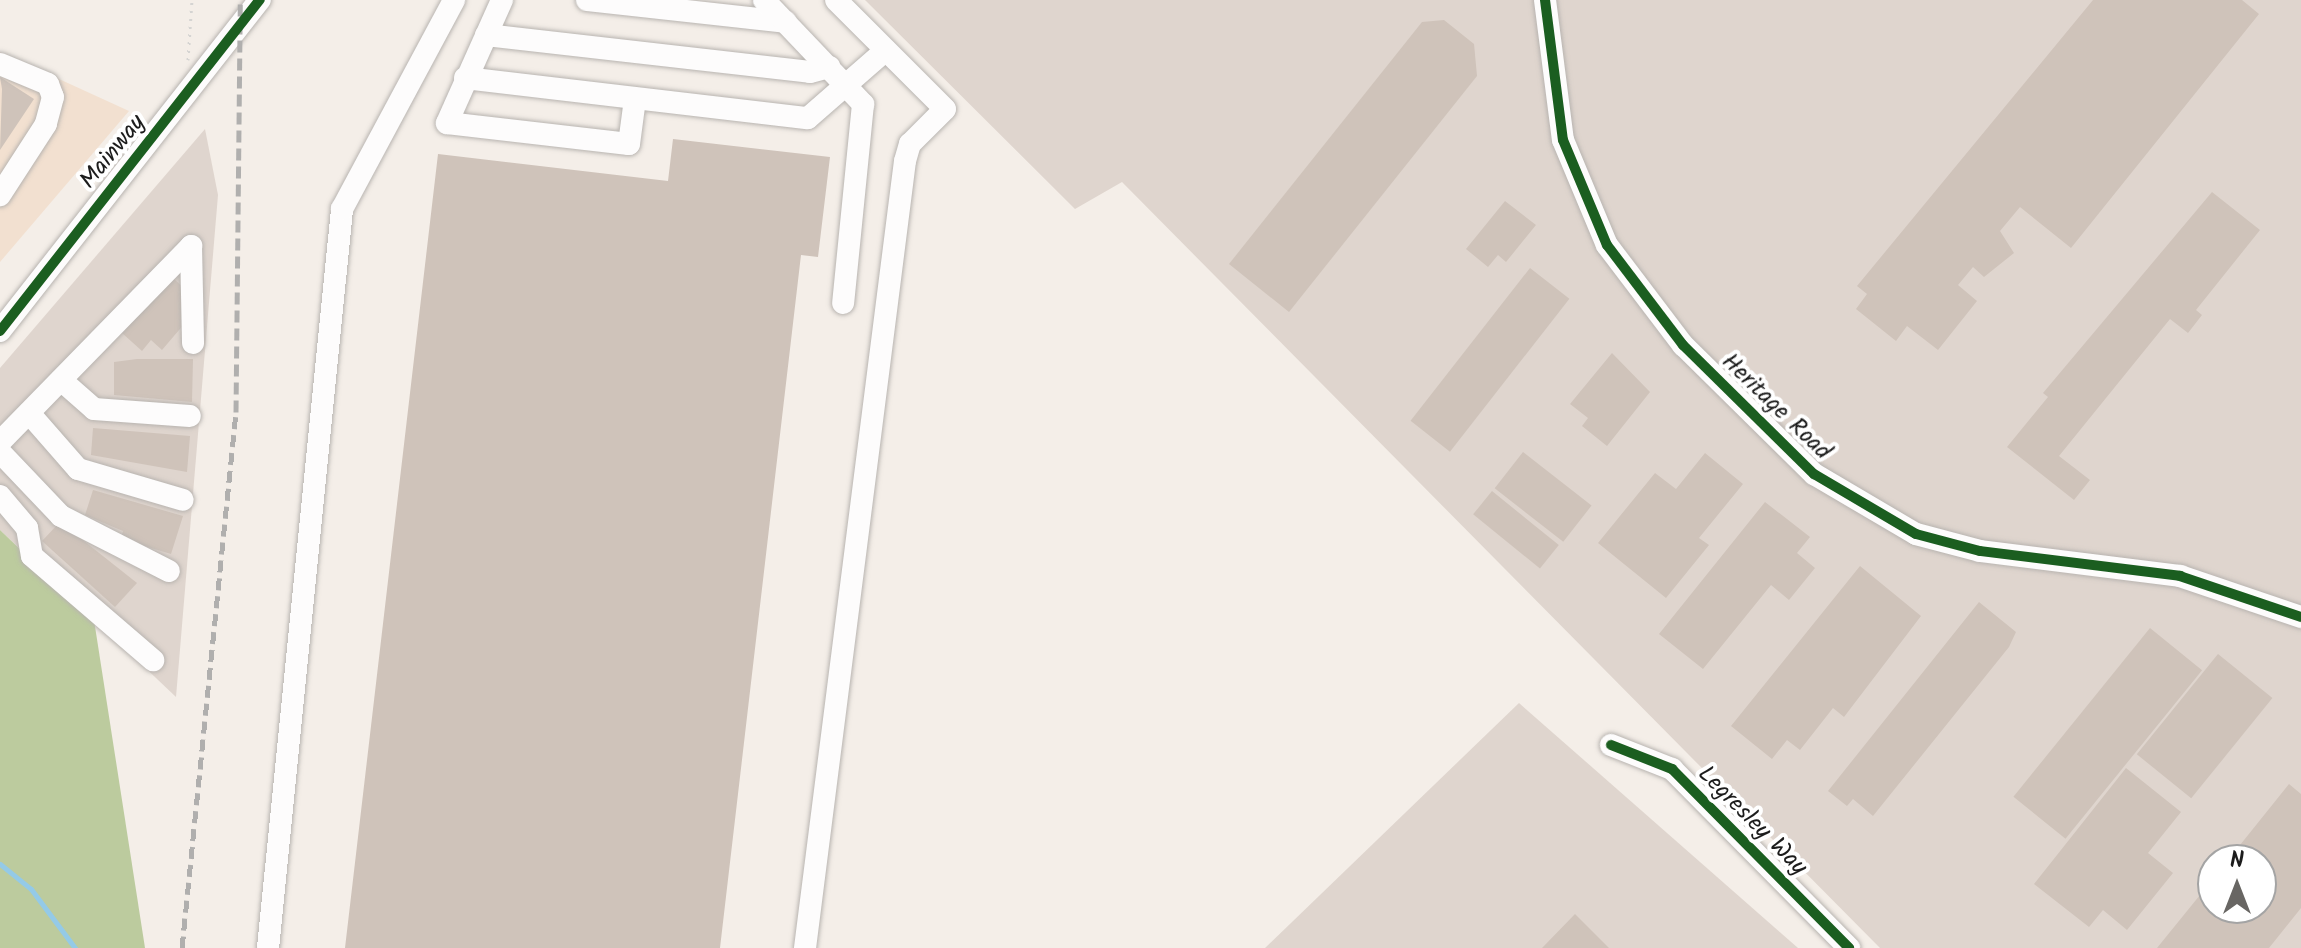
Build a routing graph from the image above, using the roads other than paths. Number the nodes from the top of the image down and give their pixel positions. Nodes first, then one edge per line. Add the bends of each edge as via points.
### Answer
1 (260, 0) edge
2 (454, 0) edge
3 (502, 0) edge
4 (587, 0) edge
5 (764, 0) edge
6 (836, 0) edge
7 (1545, 0) edge
8 (786, 22) junction
9 (486, 35) junction
10 (886, 50) junction
11 (0, 64) edge
12 (829, 67) junction
13 (465, 78) junction
14 (848, 87) junction
15 (635, 99) junction
16 (0, 195) edge
17 (843, 303) dead end
18 (0, 331) edge
19 (193, 343) dead end
20 (61, 380) junction
21 (29, 413) junction
22 (190, 416) dead end
23 (0, 442) edge
24 (0, 452) edge
25 (0, 496) edge
26 (183, 500) dead end
27 (169, 571) dead end
28 (2301, 617) edge
29 (153, 660) dead end
30 (1611, 745) dead end
31 (268, 948) edge
32 (805, 948) edge
33 (1849, 948) edge

1 - 18 street, Mainway
2 - 31 street via 342,209
3 - 9 street
4 - 8 street
5 - 8 street
6 - 10 street
7 - 28 street, Heritage Road via 1563,140 1607,245 1683,345 1814,474 1916,534 1980,551 2180,576
8 - 12 street
9 - 12 street via 810,72
9 - 13 street
10 - 14 street
10 - 32 street via 945,109 910,144 905,161
11 - 16 street via 48,84 53,97 46,124
12 - 14 street
13 - 15 street
13 - 15 street via 447,123 629,144
14 - 15 street via 808,118
14 - 17 street via 863,104
19 - 20 street via 191,246
20 - 21 street
20 - 22 street via 94,409
21 - 23 street
21 - 26 street via 78,469
24 - 27 street via 61,516
25 - 29 street via 27,528 32,556
30 - 33 street, Legresley Way via 1672,769

